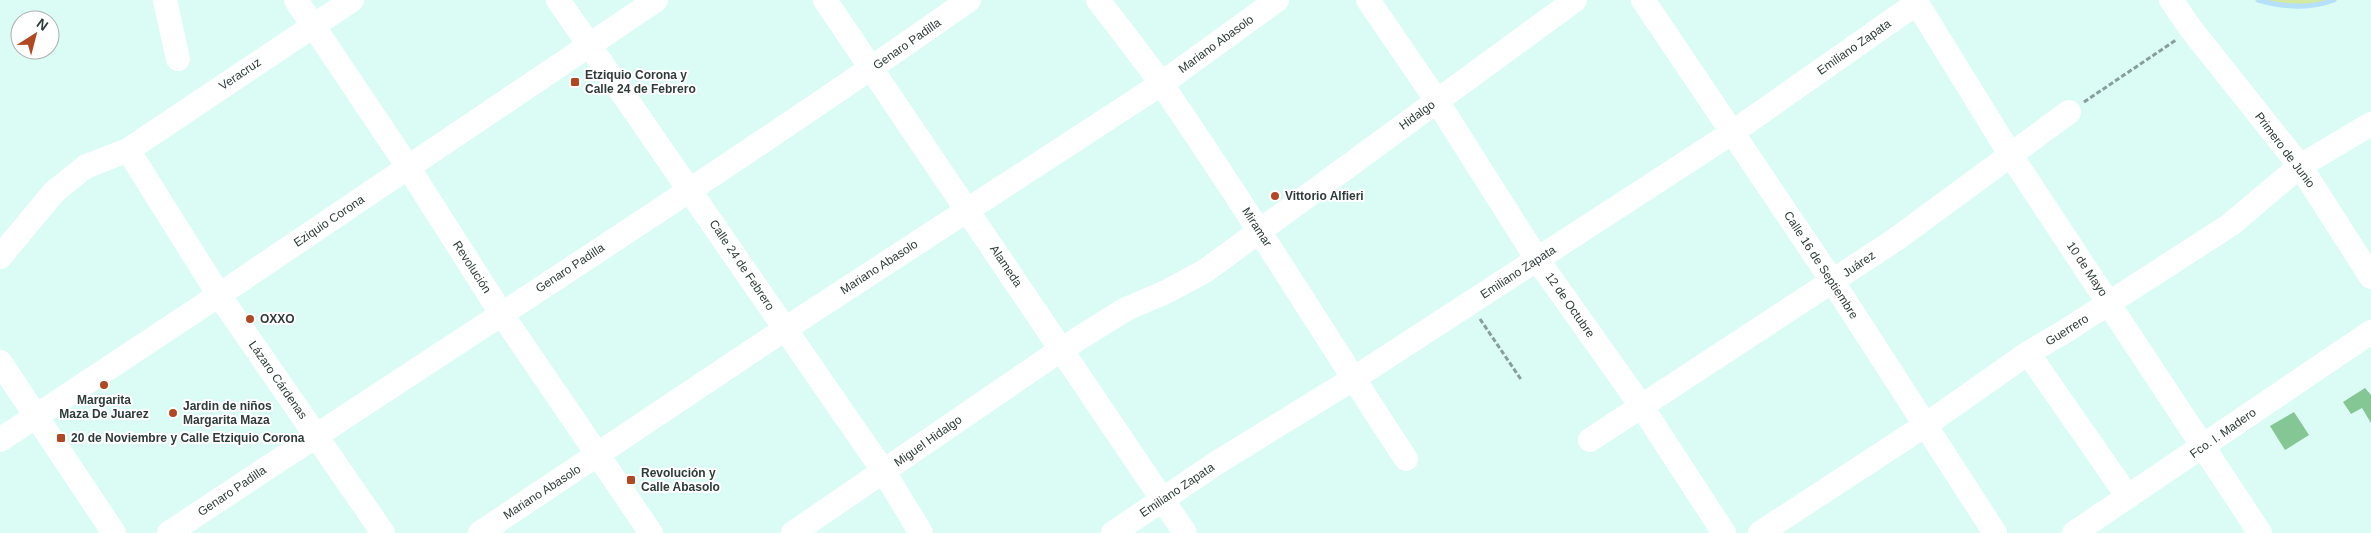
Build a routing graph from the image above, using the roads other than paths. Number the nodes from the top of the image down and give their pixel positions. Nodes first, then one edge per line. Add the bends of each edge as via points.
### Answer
1 (165, 0) edge
2 (296, 0) edge
3 (352, 0) edge
4 (558, 0) edge
5 (656, 0) edge
6 (825, 0) edge
7 (970, 0) edge
8 (1098, 0) edge
9 (1277, 0) edge
10 (1368, 0) edge
11 (1575, 0) edge
12 (1643, 0) edge
13 (2171, 0) edge
14 (1916, 2) edge
15 (313, 25) junction
16 (589, 45) junction
17 (178, 59) dead end
18 (871, 69) junction
19 (1161, 84) junction
20 (1437, 101) junction
21 (2069, 112) road end
22 (2371, 124) edge
23 (1733, 132) junction
24 (128, 150) junction
25 (2010, 154) junction
26 (2300, 166) junction
27 (408, 167) junction
28 (690, 190) junction
29 (968, 209) junction
30 (1260, 231) junction
31 (0, 257) edge
32 (1537, 259) junction
33 (2371, 277) edge
34 (1833, 282) junction
35 (219, 295) junction
36 (2109, 302) junction
37 (501, 313) junction
38 (785, 328) junction
39 (2371, 332) edge
40 (1062, 348) junction
41 (2028, 353) junction
42 (0, 362) edge
43 (1353, 379) junction
44 (1642, 407) junction
45 (36, 416) junction
46 (1924, 426) junction
47 (316, 435) junction
48 (0, 440) edge
49 (1590, 440) dead end
50 (2203, 446) junction
51 (598, 455) junction
52 (1406, 460) dead end
53 (884, 472) junction
54 (2128, 497) junction
55 (1162, 501) junction
56 (114, 533) edge
57 (169, 533) edge
58 (383, 533) edge
59 (480, 533) edge
60 (652, 533) edge
61 (793, 533) edge
62 (921, 533) edge
63 (1113, 533) edge
64 (1185, 533) edge
65 (1724, 533) edge
66 (1760, 533) edge
67 (1995, 533) edge
68 (2074, 533) edge
69 (2260, 533) edge

1 - 17 street
2 - 15 street, Revolución
3 - 15 street, Veracruz
4 - 16 street, Calle 24 de Febrero
5 - 16 street, Eziquio Corona
6 - 18 street, Alameda
7 - 18 street, Genaro Padilla
8 - 19 street, Miramar
9 - 19 street, Mariano Abasolo
10 - 20 street, 12 de Octubre
11 - 20 street, Hidalgo
12 - 23 street, Calle 16 de Septiembre
13 - 26 street, Primero de Junio
14 - 23 street, Emiliano Zapata
14 - 25 street, 10 de Mayo
15 - 24 street, Veracruz
15 - 27 street, Revolución
16 - 27 street, Eziquio Corona
16 - 28 street, Calle 24 de Febrero
18 - 28 street, Genaro Padilla
18 - 29 street, Alameda
19 - 29 street, Mariano Abasolo
19 - 30 street, Miramar
20 - 30 street, Hidalgo
20 - 32 street, 12 de Octubre
21 - 25 street, Juárez
22 - 26 street, Guerrero
23 - 32 street, Emiliano Zapata
23 - 34 street, Calle 16 de Septiembre
24 - 31 street, Veracruz via 86,167 54,192
24 - 35 street, Lázaro Cárdenas
25 - 34 street, Juárez
25 - 36 street, 10 de Mayo
26 - 33 street, Primero de Junio
26 - 36 street, Guerrero via 2230,224
27 - 35 street, Eziquio Corona
27 - 37 street, Revolución
28 - 37 street, Genaro Padilla
28 - 38 street, Calle 24 de Febrero
29 - 38 street, Mariano Abasolo
29 - 40 street, Alameda
30 - 40 street, Hidalgo via 1205,271 1126,309
30 - 43 street, Miramar
32 - 43 street, Emiliano Zapata
32 - 44 street, 12 de Octubre
34 - 44 street, Juárez
34 - 46 street, Calle 16 de Septiembre
35 - 45 street, Eziquio Corona
35 - 47 street, Lázaro Cárdenas
36 - 41 street, Guerrero
36 - 50 street, 10 de Mayo
37 - 47 street, Genaro Padilla
37 - 51 street, Revolución
38 - 51 street, Mariano Abasolo
38 - 53 street, Calle 24 de Febrero
39 - 50 street, Fco. I. Madero
40 - 53 street, Miguel Hidalgo
40 - 55 street, Alameda
41 - 46 street, Guerrero
41 - 54 street
42 - 45 street
43 - 52 street, Miramar
43 - 55 street, Emiliano Zapata via 1218,462
44 - 49 street, Juárez
44 - 65 street, 12 de Octubre
45 - 48 street, Eziquio Corona
45 - 56 street
46 - 66 street, Guerrero
46 - 67 street, Calle 16 de Septiembre
47 - 57 street, Genaro Padilla
47 - 58 street, Lázaro Cárdenas
50 - 54 street, Fco. I. Madero
50 - 69 street, 10 de Mayo
51 - 59 street, Mariano Abasolo
51 - 60 street, Revolución
53 - 61 street, Miguel Hidalgo
53 - 62 street, Calle 24 de Febrero
54 - 68 street, Fco. I. Madero
55 - 63 street, Emiliano Zapata
55 - 64 street, Alameda

